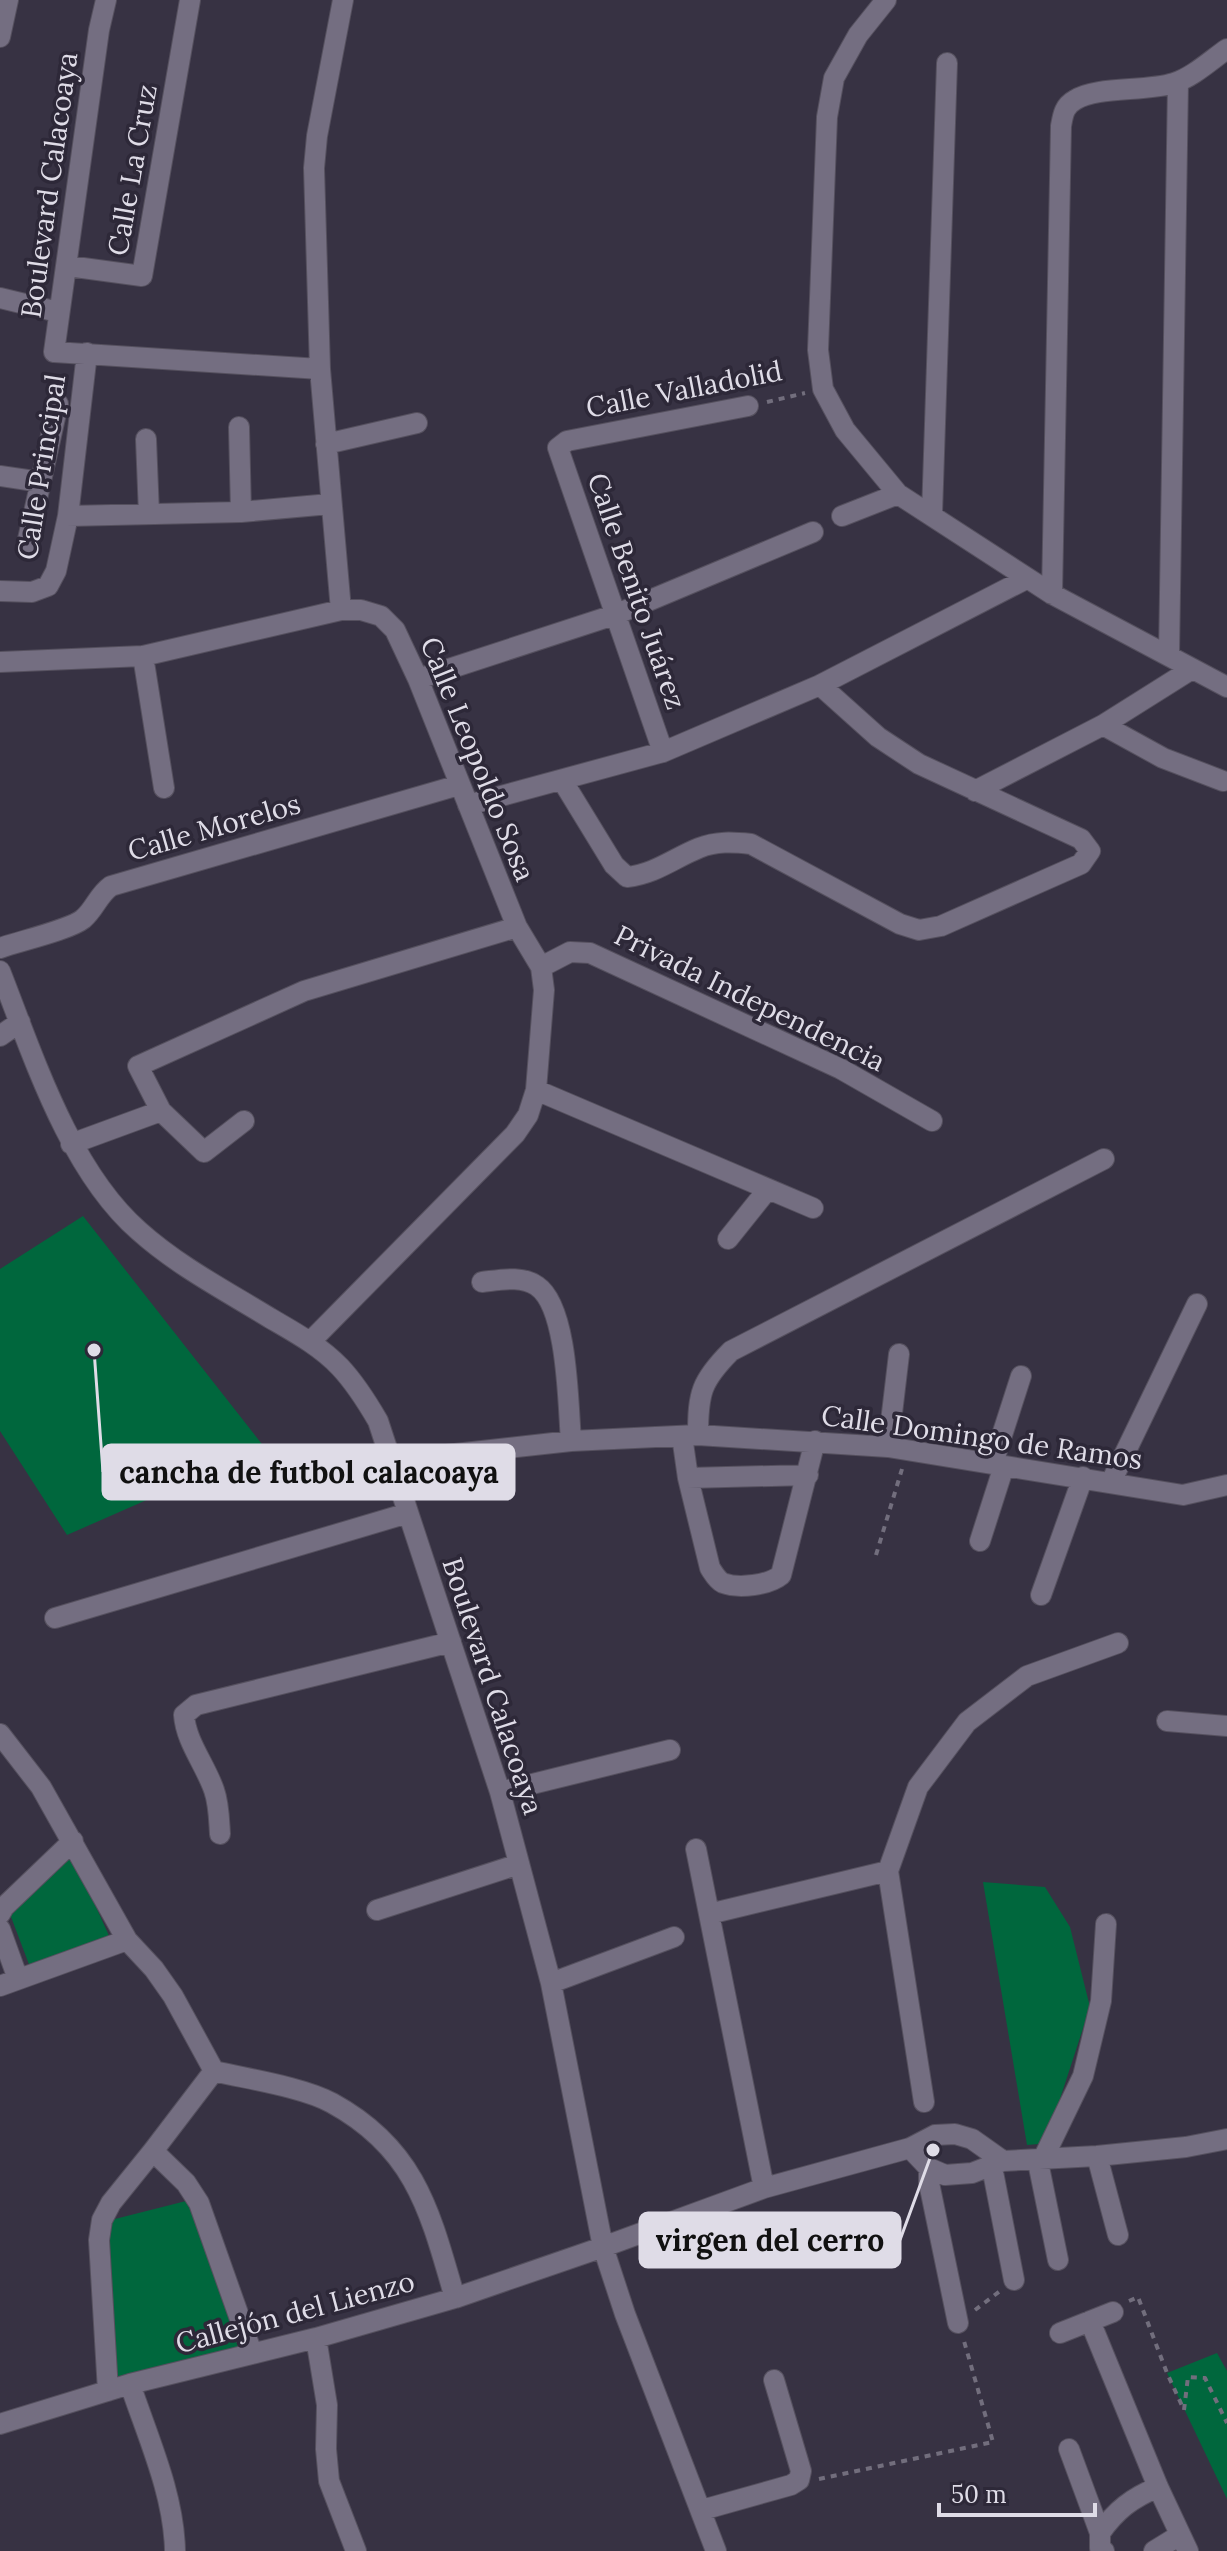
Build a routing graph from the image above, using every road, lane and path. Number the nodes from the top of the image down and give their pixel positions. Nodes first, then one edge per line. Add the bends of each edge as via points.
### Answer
1 (8, 0) edge
2 (106, 0) edge
3 (190, 0) edge
4 (343, 0) edge
5 (886, 0) edge
6 (0, 37) edge
7 (1227, 49) edge
8 (947, 63) dead end
9 (1178, 82) junction
10 (68, 266) junction
11 (0, 298) edge
12 (58, 312) junction
13 (87, 353) junction
14 (320, 369) junction
15 (823, 389) junction
16 (58, 404) dead end
17 (748, 406) joint
18 (417, 423) dead end
19 (239, 427) dead end
20 (146, 439) dead end
21 (326, 444) junction
22 (558, 448) joint
23 (0, 476) edge
24 (41, 482) junction
25 (898, 494) junction
26 (330, 504) junction
27 (241, 512) junction
28 (149, 514) junction
29 (932, 514) junction
30 (68, 516) junction
31 (842, 516) dead end
32 (813, 532) dead end
33 (27, 544) dead end
34 (1026, 579) junction
35 (0, 591) edge
36 (1052, 594) junction
37 (341, 610) junction
38 (617, 614) junction
39 (143, 656) junction
40 (1169, 656) junction
41 (0, 662) edge
42 (1192, 669) junction
43 (418, 679) junction
44 (820, 685) junction
45 (1227, 687) edge
46 (1103, 725) junction
47 (663, 752) junction
48 (562, 780) junction
49 (1223, 781) dead end
50 (459, 785) junction
51 (164, 788) dead end
52 (975, 791) junction
53 (468, 805) junction
54 (517, 927) junction
55 (0, 948) edge
56 (541, 967) junction
57 (0, 971) edge
58 (20, 1022) junction
59 (0, 1036) edge
60 (536, 1090) junction
61 (161, 1111) junction
62 (244, 1121) dead end
63 (932, 1121) dead end
64 (71, 1144) junction
65 (1104, 1159) dead end
66 (768, 1189) junction
67 (813, 1208) dead end
68 (728, 1239) dead end
69 (482, 1282) dead end
70 (1197, 1304) dead end
71 (310, 1342) junction
72 (899, 1354) dead end
73 (1021, 1376) dead end
74 (690, 1435) junction
75 (571, 1441) junction
76 (815, 1441) junction
77 (898, 1448) junction
78 (392, 1461) junction
79 (998, 1464) junction
80 (808, 1475) junction
81 (1083, 1477) junction
82 (688, 1478) junction
83 (1111, 1482) junction
84 (1227, 1485) edge
85 (408, 1513) junction
86 (980, 1541) dead end
87 (876, 1555) dead end
88 (1041, 1595) dead end
89 (55, 1618) dead end
90 (451, 1642) junction
91 (1118, 1643) dead end
92 (1167, 1721) dead end
93 (1227, 1726) edge
94 (0, 1734) edge
95 (670, 1750) dead end
96 (500, 1792) junction
97 (220, 1834) dead end
98 (73, 1841) junction
99 (696, 1849) dead end
100 (519, 1864) junction
101 (888, 1871) junction
102 (377, 1910) dead end
103 (0, 1914) edge
104 (709, 1914) junction
105 (1106, 1924) dead end
106 (0, 1929) edge
107 (674, 1937) dead end
108 (127, 1940) junction
109 (9, 1982) edge
110 (551, 1983) junction
111 (214, 2071) junction
112 (924, 2102) dead end
113 (1227, 2139) edge
114 (910, 2148) junction
115 (153, 2151) junction
116 (1097, 2156) junction
117 (1041, 2159) junction
118 (998, 2164) junction
119 (929, 2168) junction
120 (764, 2188) junction
121 (1118, 2235) dead end
122 (603, 2247) junction
123 (1058, 2260) dead end
124 (1014, 2280) dead end
125 (455, 2298) junction
126 (1120, 2307) joint
127 (1090, 2321) junction
128 (958, 2323) joint
129 (1060, 2333) dead end
130 (316, 2338) junction
131 (252, 2353) junction
132 (774, 2380) dead end
133 (130, 2384) junction
134 (108, 2391) junction
135 (1227, 2423) edge
136 (0, 2424) edge
137 (1069, 2449) dead end
138 (791, 2485) junction
139 (1158, 2487) junction
140 (702, 2510) junction
141 (1184, 2543) edge
142 (1099, 2546) edge
143 (175, 2551) edge
144 (356, 2551) edge
145 (716, 2551) edge
146 (1154, 2551) edge

1 - 6 street
2 - 10 street, Boulevard Calacoaya
3 - 10 street, Calle La Cruz via 142,276
4 - 14 street via 314,168
5 - 15 street via 834,78 827,117 818,350
7 - 9 street
8 - 29 street
9 - 36 street via 1087,94 1064,111
9 - 40 street
10 - 12 street, Boulevard Calacoaya
11 - 12 street
12 - 13 street, Boulevard Calacoaya via 54,352
13 - 14 street, Boulevard Calacoaya
13 - 30 street, Calle Principal
14 - 21 street
15 - 17 path, Calle Valladolid
15 - 25 street via 845,430
16 - 24 street
17 - 22 street, Calle Valladolid via 567,441
18 - 21 street
19 - 27 street
20 - 28 street
21 - 26 street
22 - 38 street, Calle Benito Juárez
23 - 24 street
24 - 33 street
25 - 29 street
25 - 31 street
26 - 27 street
26 - 37 street
27 - 28 street
28 - 30 street
29 - 34 street
30 - 35 street, Calle Principal via 48,586 32,592
32 - 38 street
34 - 36 street
34 - 44 street
36 - 40 street
37 - 39 street
37 - 43 street, Calle Leopoldo Sosa via 381,616 395,630
38 - 43 street
38 - 47 street, Calle Benito Juárez
39 - 41 street
39 - 51 street
40 - 42 street
42 - 45 street
42 - 46 street
43 - 50 street, Calle Leopoldo Sosa
44 - 47 street
44 - 52 street via 878,737
46 - 49 street via 1163,758
46 - 52 street
47 - 48 street
48 - 52 street via 614,865 627,877 646,875 701,847 727,841 751,844 919,930 941,926 1081,864 1090,851 1081,839
48 - 53 street
50 - 53 street, Calle Leopoldo Sosa
50 - 55 street, Calle Morelos via 111,886 80,922
53 - 54 street, Calle Leopoldo Sosa
54 - 56 street, Calle Leopoldo Sosa
54 - 61 street via 304,991 138,1066
56 - 60 street, Calle Leopoldo Sosa
56 - 63 street, Privada Independencia via 570,952 590,953 841,1069
57 - 58 street, Boulevard Calacoaya
58 - 59 street
58 - 64 street, Boulevard Calacoaya
60 - 66 street
60 - 71 street, Calle Leopoldo Sosa via 515,1134
61 - 62 street via 204,1152
61 - 64 street
64 - 71 street, Boulevard Calacoaya via 137,1230 180,1263
65 - 74 street via 731,1351 710,1372
66 - 67 street
66 - 68 street
69 - 75 street via 511,1278 537,1286 554,1306
70 - 83 street
71 - 78 street, Boulevard Calacoaya via 362,1394
72 - 77 street
73 - 79 street
74 - 75 street, Calle Domingo de Ramos
74 - 76 street, Calle Domingo de Ramos
74 - 82 street
75 - 78 street, Calle Domingo de Ramos
76 - 77 street, Calle Domingo de Ramos
76 - 80 street
77 - 79 street, Calle Domingo de Ramos
77 - 87 path
78 - 85 street, Boulevard Calacoaya
79 - 81 street, Calle Domingo de Ramos
79 - 86 street
80 - 82 street
80 - 82 street via 781,1575 765,1583 733,1585 723,1583 710,1568
81 - 83 street, Calle Domingo de Ramos
81 - 88 street
83 - 84 street, Calle Domingo de Ramos via 1183,1495
85 - 89 street
85 - 90 street, Boulevard Calacoaya
90 - 96 street, Boulevard Calacoaya
90 - 97 street via 196,1705 184,1715 185,1729 214,1789
91 - 101 street via 1027,1676 967,1722 918,1787
92 - 93 street
94 - 98 street
95 - 96 street
96 - 100 street, Boulevard Calacoaya
98 - 103 street
98 - 108 street
99 - 104 street
100 - 102 street
100 - 110 street, Boulevard Calacoaya
101 - 104 street
101 - 112 street
104 - 120 street
105 - 117 street via 1101,2001 1083,2076
106 - 109 street
107 - 110 street
108 - 109 street
108 - 111 street via 173,1996
110 - 122 street, Boulevard Calacoaya
111 - 115 street
111 - 125 street via 330,2102 380,2136 412,2175
113 - 116 street
114 - 118 street, Callejón del Lienzo via 935,2135 955,2134 972,2139
114 - 119 street
114 - 120 street, Callejón del Lienzo
115 - 131 street via 199,2203
115 - 134 street via 102,2220
116 - 117 street
116 - 121 street
117 - 118 street
117 - 123 street
118 - 119 street via 945,2175
118 - 124 street
119 - 128 street
120 - 122 street, Callejón del Lienzo
122 - 125 street, Callejón del Lienzo
122 - 140 street, Boulevard Calacoaya
125 - 130 street, Callejón del Lienzo
126 - 127 street
126 - 135 path via 1138,2297 1184,2410 1188,2377 1205,2378
127 - 129 street
127 - 139 street
128 - 138 path via 993,2442
130 - 131 street, Callejón del Lienzo
130 - 144 street via 326,2391 329,2481
131 - 133 street, Callejón del Lienzo
132 - 138 street via 801,2471
133 - 134 street, Callejón del Lienzo
133 - 143 street via 167,2494
134 - 136 street, Callejón del Lienzo
137 - 142 street
138 - 140 street
139 - 141 street
139 - 142 street via 1115,2512
140 - 145 street, Boulevard Calacoaya
141 - 146 street

